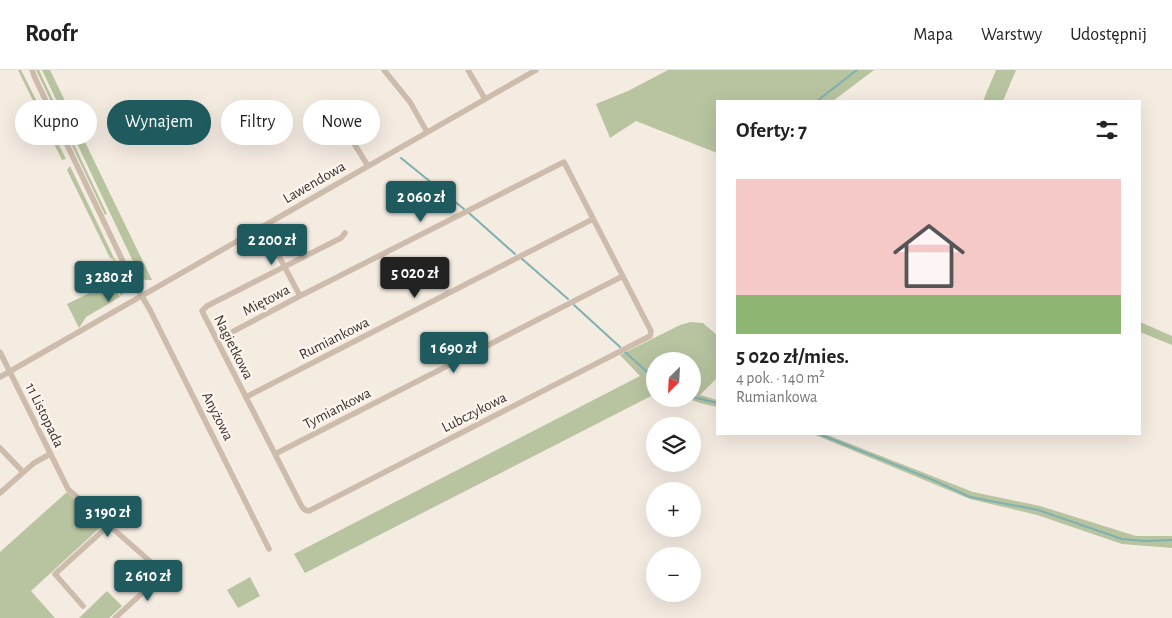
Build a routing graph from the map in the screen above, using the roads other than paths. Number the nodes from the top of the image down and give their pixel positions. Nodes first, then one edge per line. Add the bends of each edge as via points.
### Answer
1 (30, 70) edge
2 (384, 70) edge
3 (468, 70) edge
4 (536, 70) edge
5 (485, 99) junction
6 (427, 132) junction
7 (355, 145) edge
8 (368, 166) junction
9 (593, 219) junction
10 (263, 226) junction
11 (345, 233) dead end
12 (285, 267) junction
13 (623, 276) junction
14 (142, 296) junction
15 (300, 296) junction
16 (217, 340) junction
17 (0, 352) edge
18 (10, 371) junction
19 (0, 377) edge
20 (246, 397) junction
21 (0, 448) edge
22 (50, 454) junction
23 (275, 454) junction
24 (23, 472) junction
25 (0, 493) edge
26 (109, 525) junction
27 (269, 549) dead end
28 (83, 606) dead end
29 (115, 618) edge

1 - 14 street, Anyżowa
2 - 6 street via 410,102
3 - 5 street
4 - 5 street, Lawendowa
5 - 6 street, Lawendowa
6 - 8 street, Lawendowa
7 - 8 street, Lawendowa
8 - 10 street, Lawendowa
9 - 13 street, Lubczykowa
9 - 15 street, Miętowa via 564,162
9 - 20 street, Rumiankowa
10 - 12 street
10 - 14 street, Lawendowa
11 - 12 street, Nagietkowa
12 - 15 street
12 - 16 street, Nagietkowa via 203,308
13 - 23 street, Tymiankowa
13 - 23 street, Lubczykowa via 651,331 650,336 309,511 302,507
14 - 18 street, Lawendowa
14 - 27 street, Anyżowa
15 - 16 street, Miętowa
16 - 20 street, Nagietkowa
17 - 18 street, 11 Listopada
18 - 19 street, Lawendowa
18 - 22 street, 11 Listopada
20 - 23 street, Lubczykowa
21 - 24 street
22 - 24 street
22 - 26 street, 11 Listopada via 68,489
24 - 25 street
26 - 28 street via 55,574
26 - 29 street via 162,575

